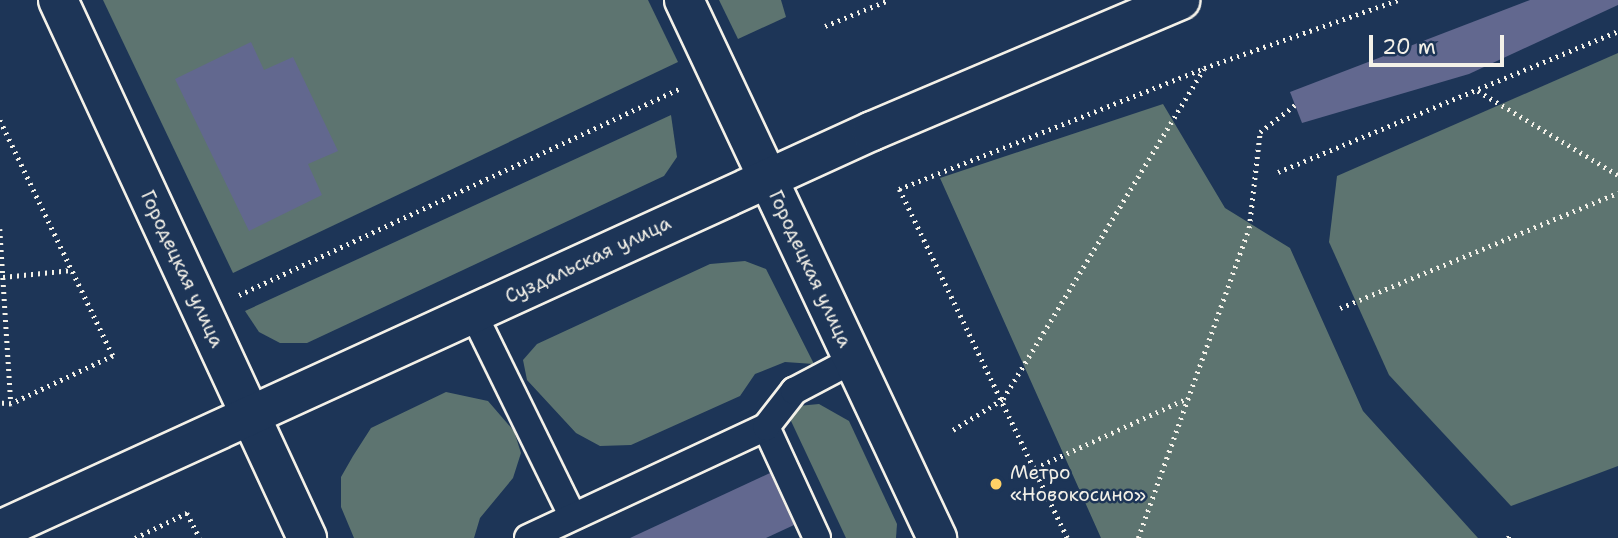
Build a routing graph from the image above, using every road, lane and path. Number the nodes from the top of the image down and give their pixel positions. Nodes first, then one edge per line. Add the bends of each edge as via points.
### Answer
1 (58, 0) edge
2 (684, 0) edge
3 (889, 0) edge
4 (1180, 0) edge
5 (1398, 0) edge
6 (825, 26) dead end
7 (1618, 31) edge
8 (1204, 68) junction
9 (679, 89) dead end
10 (1478, 91) junction
11 (1295, 105) dead end
12 (0, 120) edge
13 (1278, 172) dead end
14 (1618, 175) edge
15 (767, 178) junction
16 (1618, 193) edge
17 (0, 229) edge
18 (72, 270) junction
19 (3, 277) junction
20 (234, 297) dead end
21 (1340, 309) dead end
22 (473, 313) junction
23 (853, 360) junction
24 (1188, 398) junction
25 (1003, 399) junction
26 (0, 403) edge
27 (11, 404) junction
28 (250, 415) junction
29 (766, 427) junction
30 (953, 430) dead end
31 (1035, 468) junction
32 (572, 515) junction
33 (0, 530) edge
34 (135, 538) edge
35 (200, 538) edge
36 (307, 538) edge
37 (528, 538) edge
38 (817, 538) edge
39 (937, 538) edge
40 (1067, 538) edge
41 (1138, 538) edge

1 - 28 street, Городецкая улица
2 - 15 street, Городецкая улица
3 - 6 path
4 - 15 street, Суздальская улица
5 - 8 path
7 - 10 path
8 - 25 path
8 - 25 path via 899,189
9 - 20 path
10 - 13 path
10 - 14 path
11 - 24 path via 1261,132 1249,228
12 - 18 path
15 - 22 street, Суздальская улица
15 - 23 street, Городецкая улица
16 - 21 path
17 - 19 path
18 - 19 path
18 - 27 path via 113,356
19 - 27 path
22 - 28 street, Суздальская улица
22 - 32 lane
23 - 29 lane via 794,391
23 - 39 street, Городецкая улица
24 - 31 path
24 - 41 path
25 - 30 path
25 - 31 path
26 - 27 path
28 - 33 street, Суздальская улица
28 - 36 street, Городецкая улица
29 - 32 lane
29 - 38 lane
31 - 40 path
32 - 37 lane
34 - 35 path via 187,513

